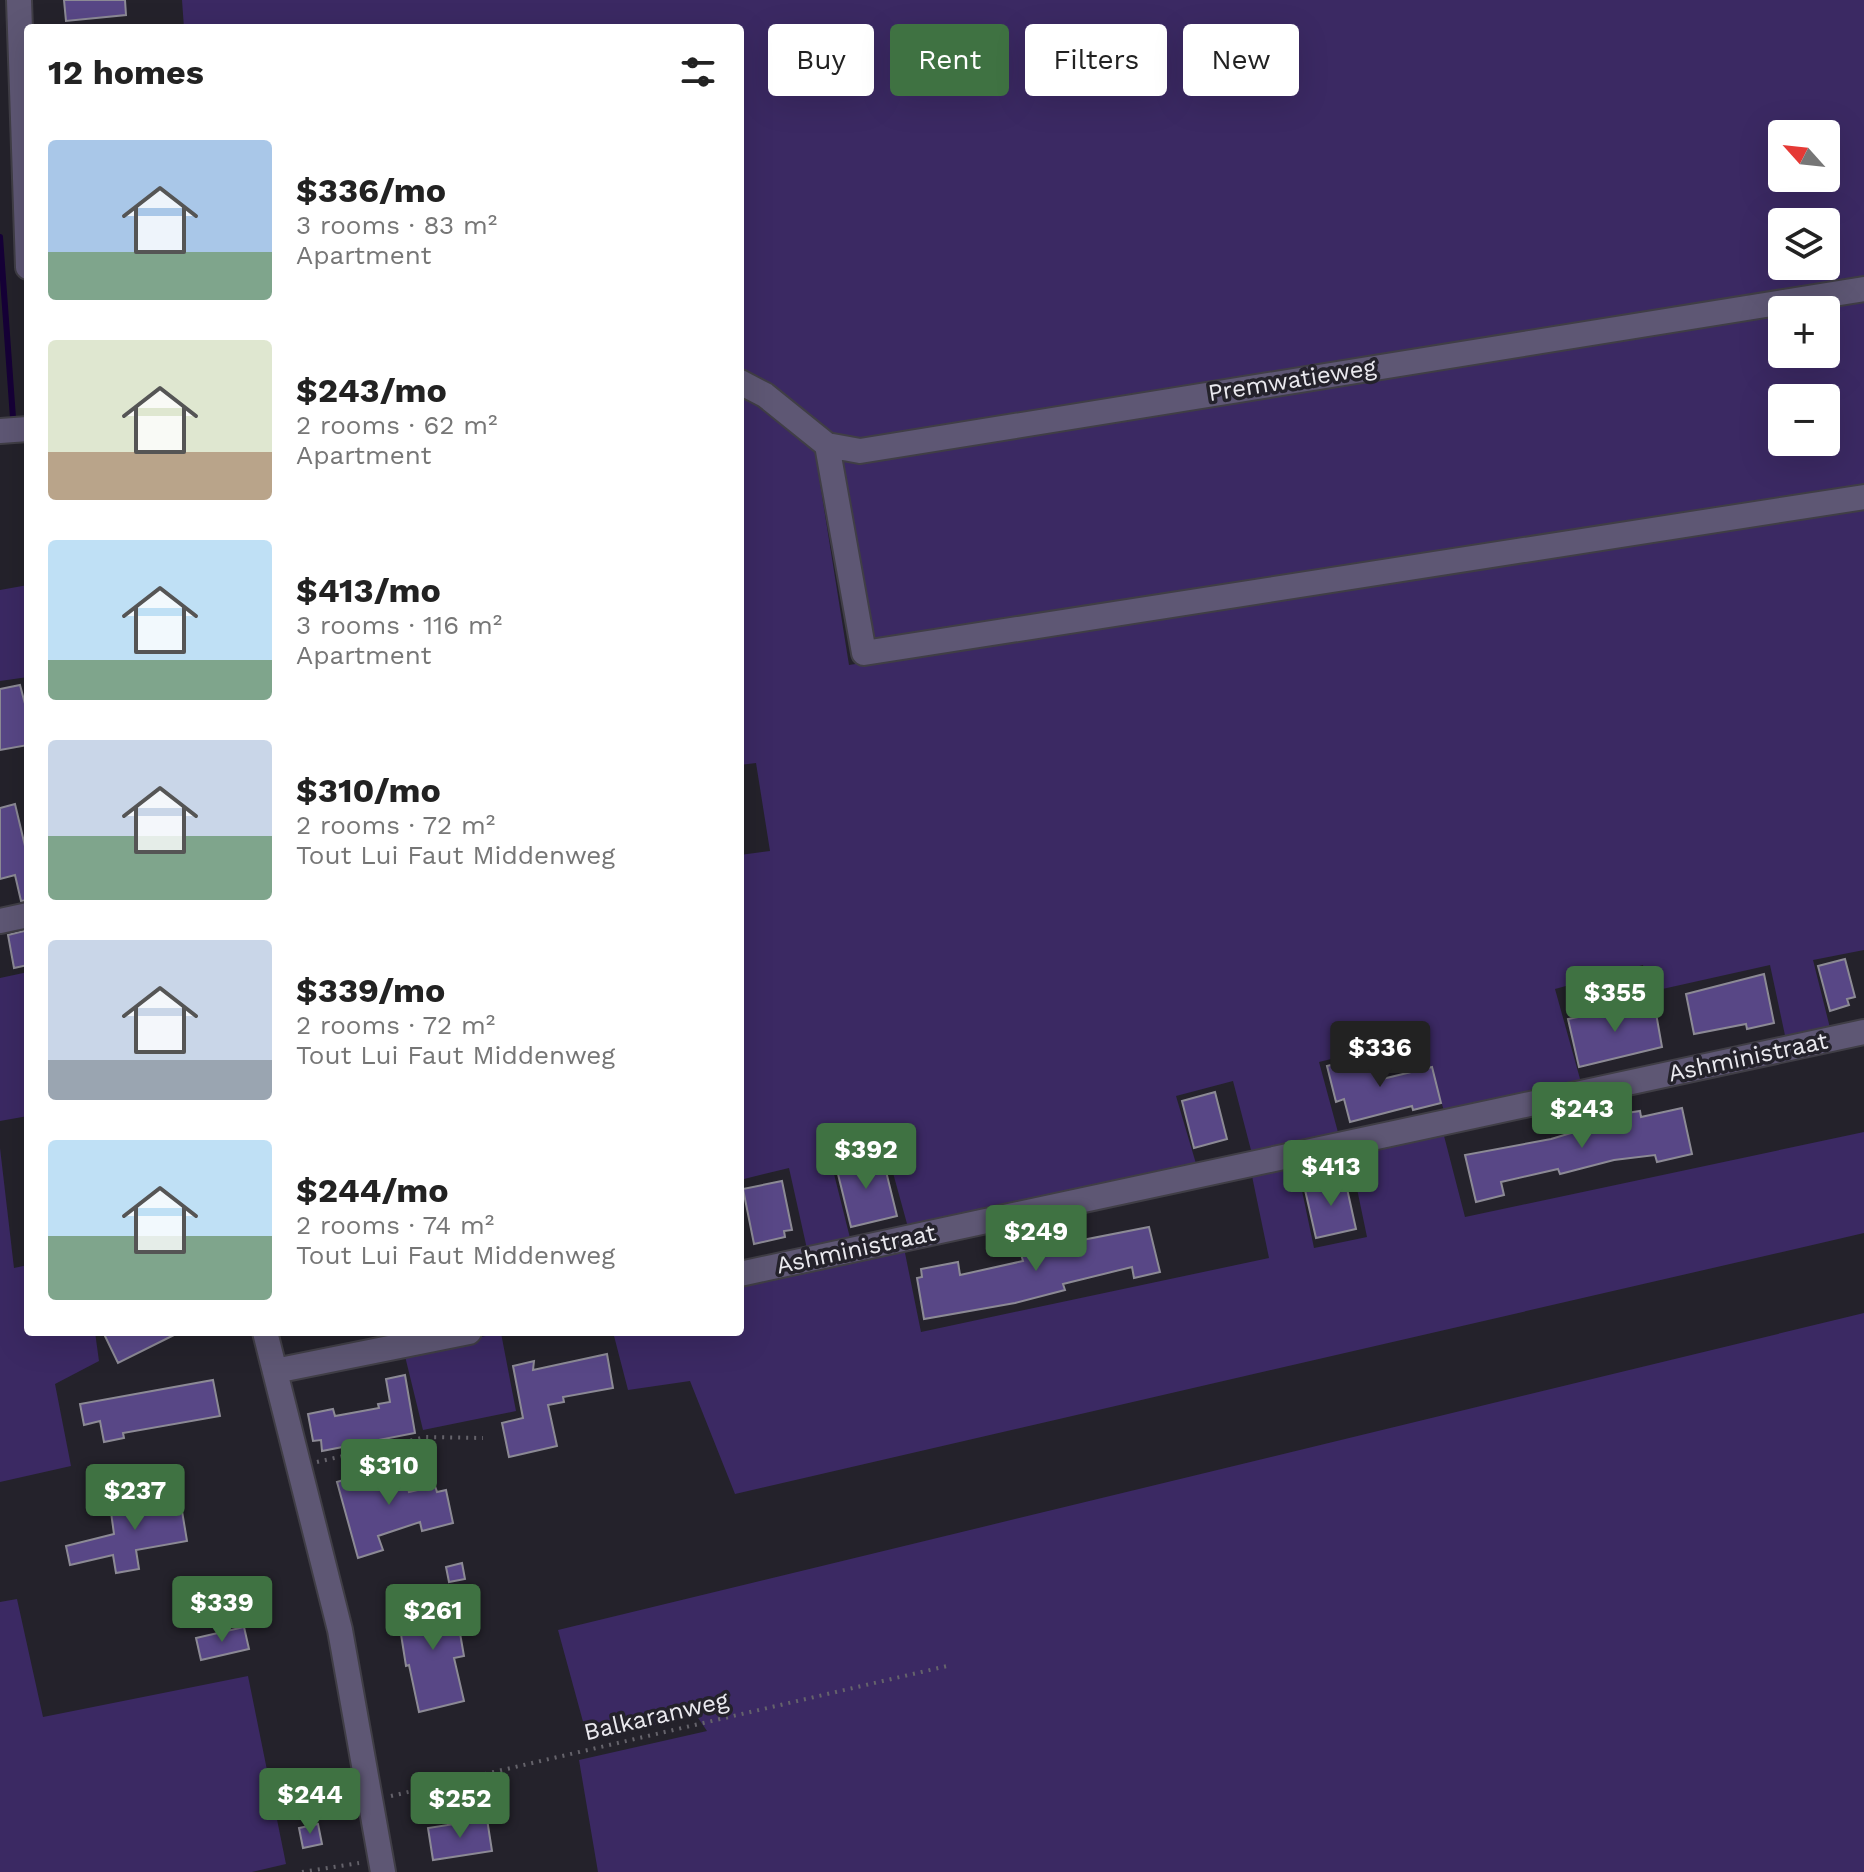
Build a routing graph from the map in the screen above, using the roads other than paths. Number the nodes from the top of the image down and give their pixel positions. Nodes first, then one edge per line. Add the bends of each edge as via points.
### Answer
1 (19, 0) edge
2 (24, 148) edge
3 (1864, 289) edge
4 (744, 382) edge
5 (24, 429) edge
6 (0, 431) edge
7 (827, 445) junction
8 (1864, 497) edge
9 (24, 916) edge
10 (0, 921) edge
11 (1864, 1032) edge
12 (744, 1273) edge
13 (266, 1336) edge
14 (449, 1336) edge
15 (275, 1371) junction
16 (382, 1865) edge

1 - 2 street
3 - 7 street, Premwatieweg via 860,451
4 - 7 street
5 - 6 street
7 - 8 street via 864,653
9 - 10 street
11 - 12 street, Ashministraat
13 - 15 street
14 - 15 street
15 - 16 street via 340,1630

